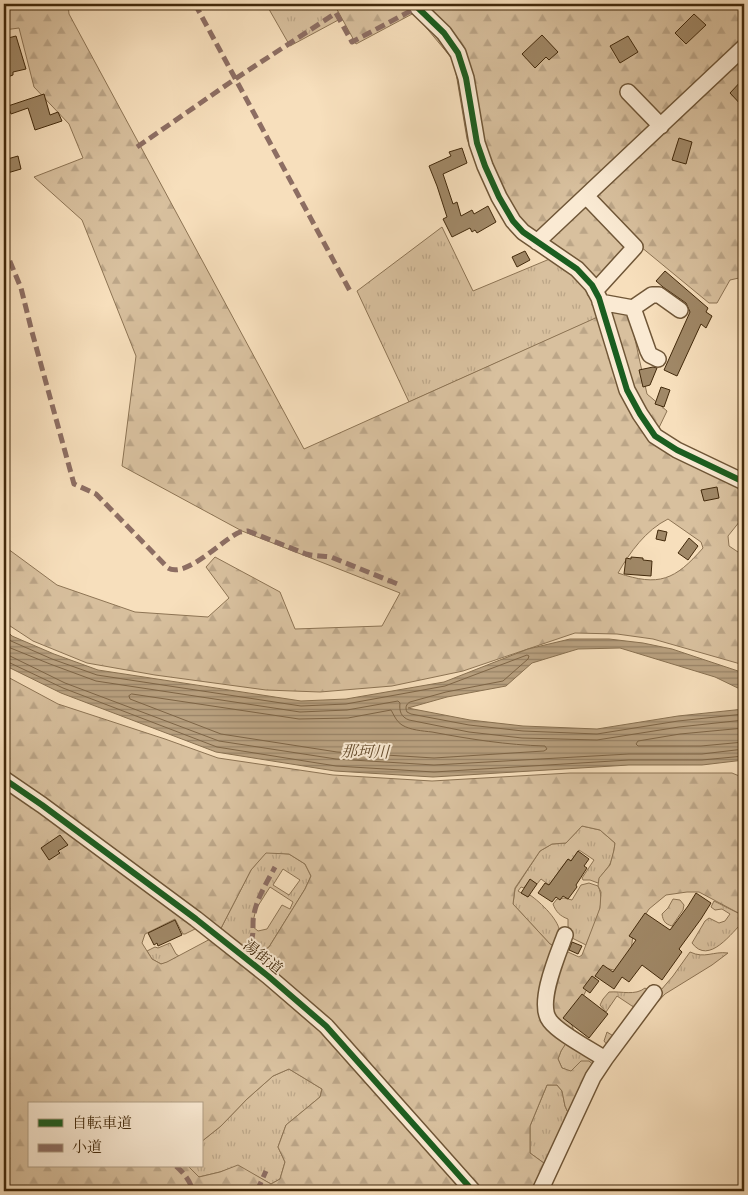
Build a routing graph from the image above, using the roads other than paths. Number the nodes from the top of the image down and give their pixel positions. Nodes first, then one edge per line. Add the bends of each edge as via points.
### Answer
1 (414, 4) edge
2 (744, 47) edge
3 (628, 92) dead end
4 (661, 126) junction
5 (586, 196) junction
6 (537, 242) junction
7 (598, 296) junction
8 (633, 308) junction
9 (680, 310) dead end
10 (658, 359) dead end
11 (744, 482) edge
12 (4, 779) edge
13 (565, 935) dead end
14 (654, 993) dead end
15 (604, 1059) junction
16 (473, 1191) edge
17 (540, 1191) edge

1 - 6 street via 444,33 458,52 485,166 513,221
2 - 4 street
3 - 4 street
4 - 5 street
5 - 6 street
5 - 7 street via 636,247
6 - 7 street via 577,269
7 - 8 street
7 - 11 street via 627,390 655,436
8 - 9 street via 659,295
8 - 10 street via 648,351
12 - 16 street, 湯街道 via 196,919 319,1020
13 - 15 street via 546,992 546,1015 559,1030
14 - 15 street
15 - 17 street

